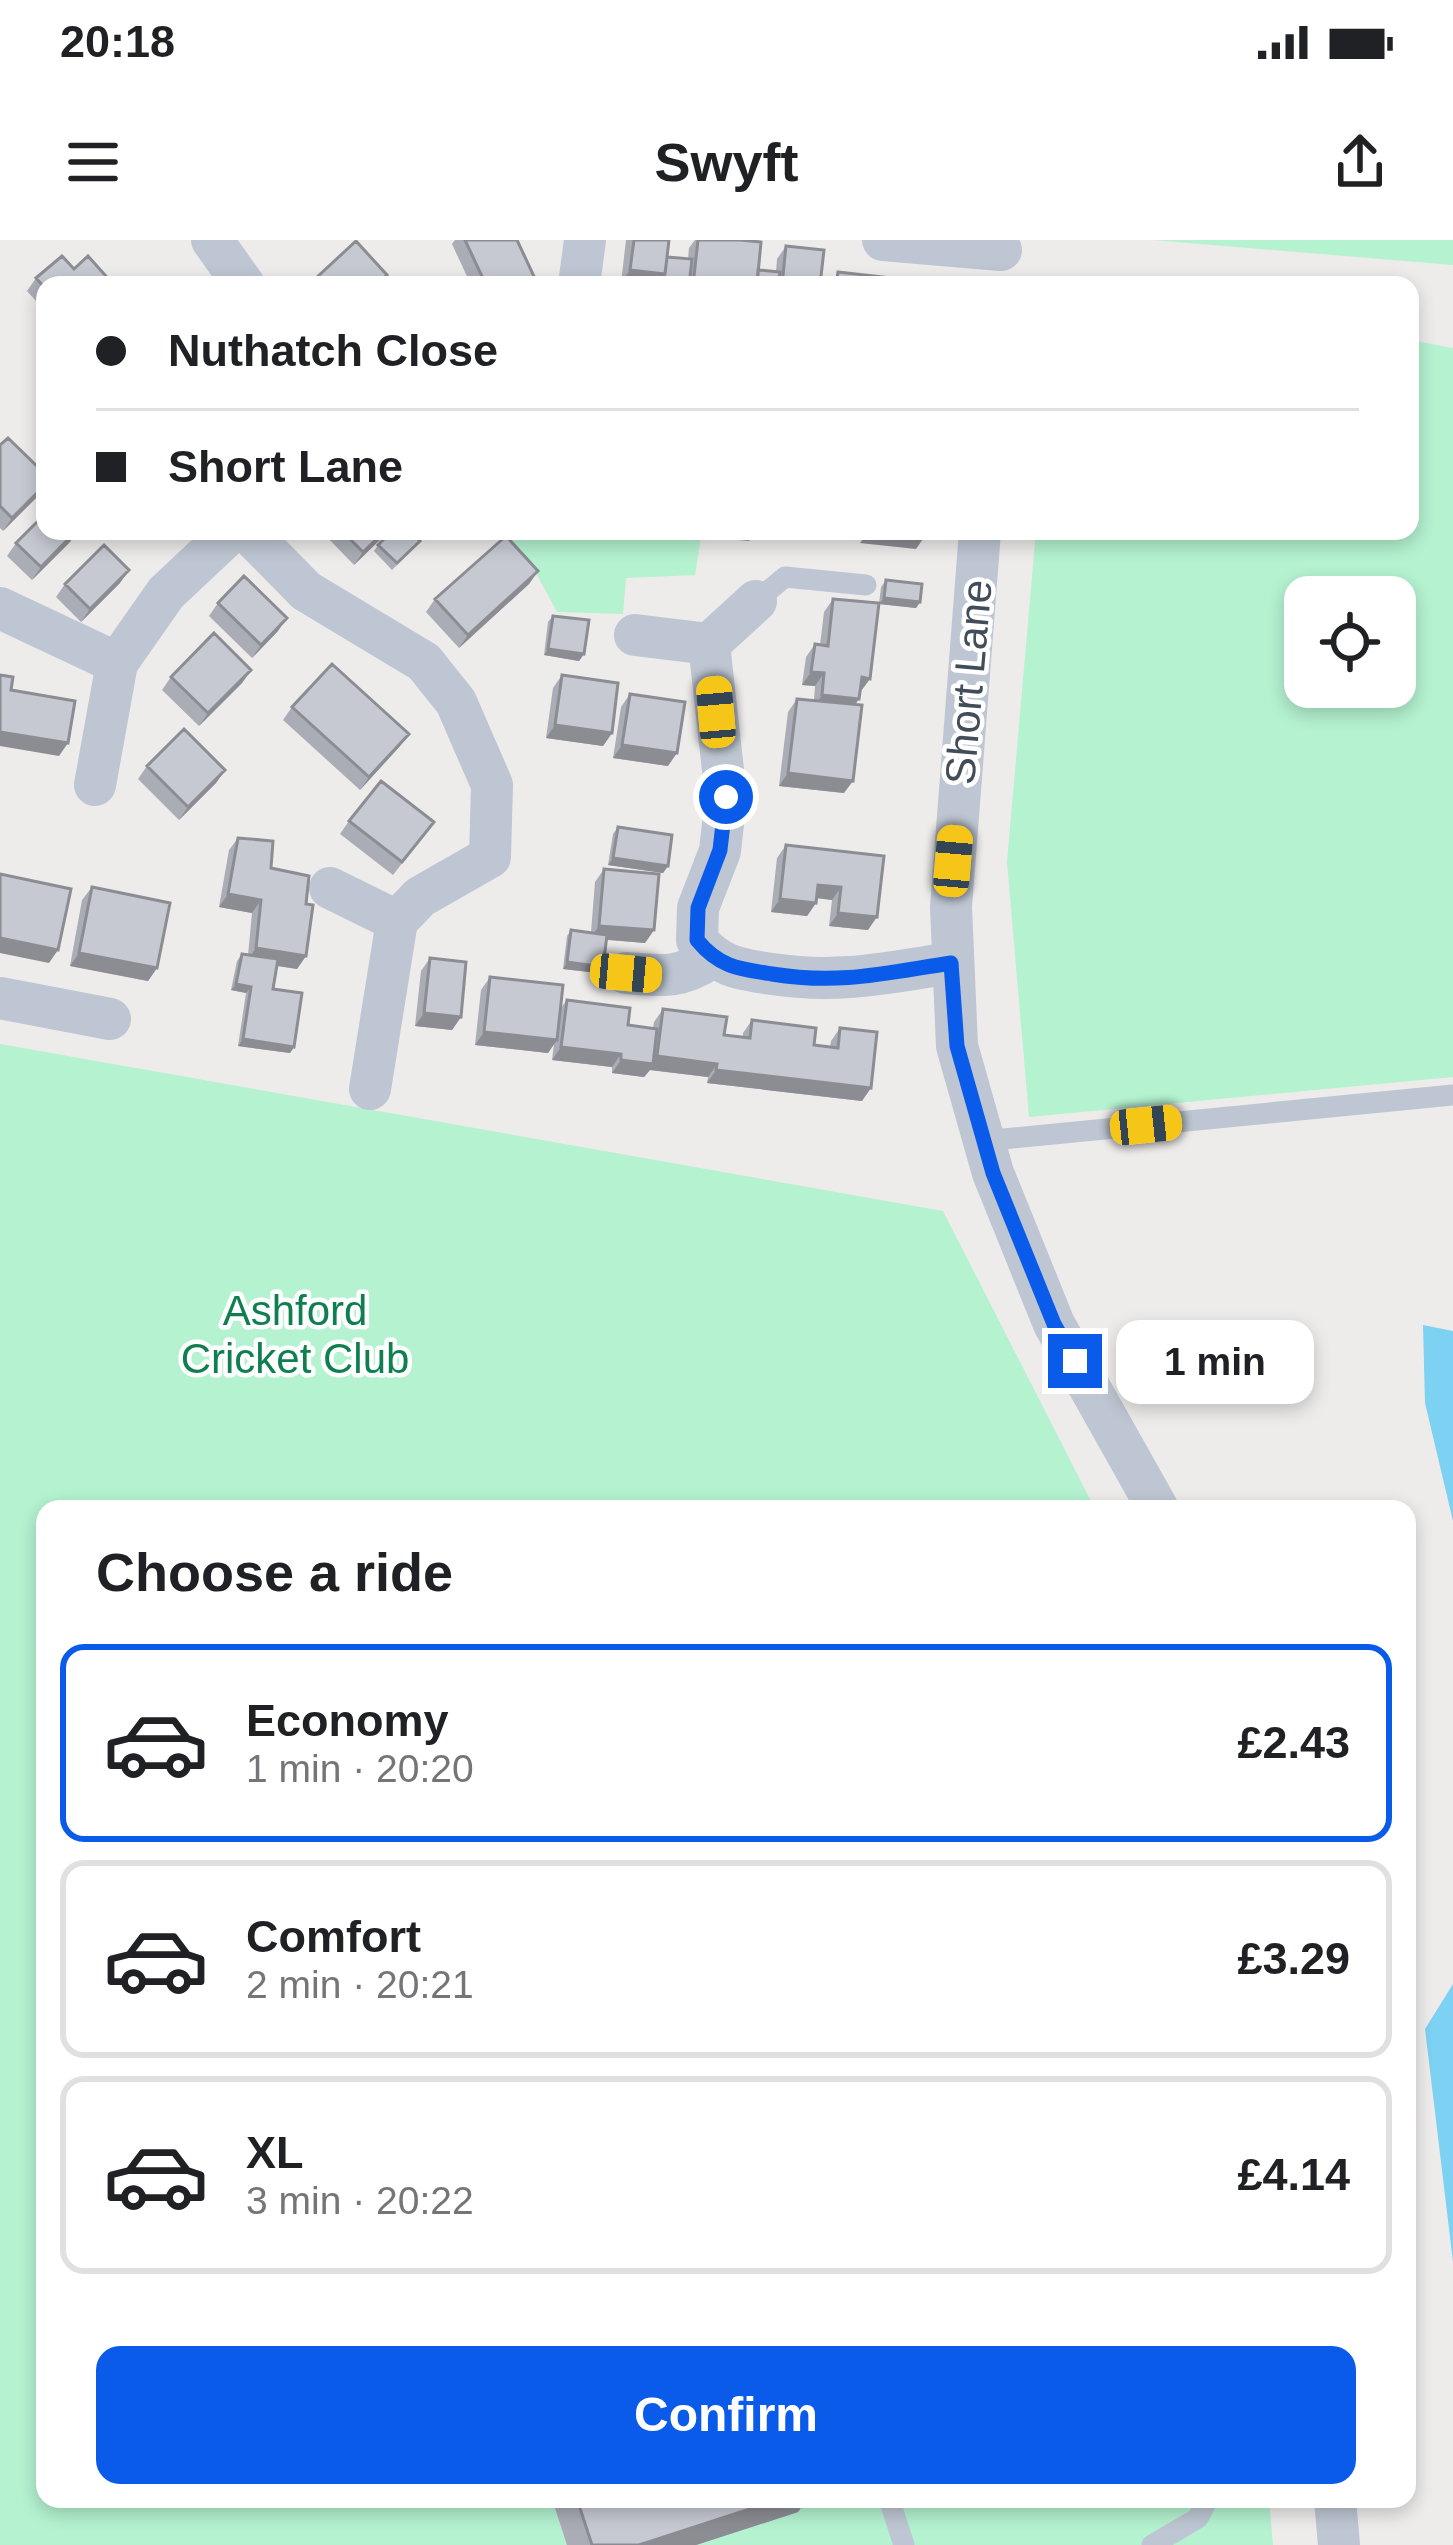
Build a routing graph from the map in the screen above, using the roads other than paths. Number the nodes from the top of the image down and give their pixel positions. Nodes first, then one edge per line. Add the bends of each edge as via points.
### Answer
1 (212, 240) edge
2 (585, 240) edge
3 (883, 240) edge
4 (1000, 258) edge
5 (238, 276) edge
6 (581, 276) edge
7 (222, 540) edge
8 (256, 540) edge
9 (979, 540) edge
10 (866, 585) dead end
11 (757, 602) joint
12 (0, 608) edge
13 (635, 635) dead end
14 (710, 644) junction
15 (117, 663) junction
16 (95, 785) dead end
17 (330, 888) dead end
18 (397, 921) junction
19 (711, 958) junction
20 (951, 963) junction
21 (626, 973) dead end
22 (0, 998) edge
23 (110, 1019) dead end
24 (370, 1090) dead end
25 (1453, 1095) edge
26 (983, 1141) junction
27 (1153, 1500) edge
28 (892, 2508) edge
29 (1203, 2508) edge
30 (1336, 2508) edge
31 (904, 2545) edge
32 (1152, 2545) edge
33 (1339, 2545) edge

1 - 5 street
2 - 6 street
3 - 4 street
7 - 15 street via 166,593
8 - 18 street via 307,591 424,662 456,702 492,785 490,857
9 - 20 street, Short Lane
10 - 11 lane via 785,577
11 - 14 street
12 - 15 street
13 - 14 street
14 - 19 street via 726,797 720,850 698,908 697,940
15 - 16 street
17 - 18 street
18 - 24 street
19 - 20 street via 811,980
19 - 21 street via 690,972
20 - 26 street, Short Lane via 957,1046
22 - 23 street
25 - 26 lane
26 - 27 street, Short Lane via 1054,1324
28 - 31 lane
29 - 32 lane
30 - 33 street

